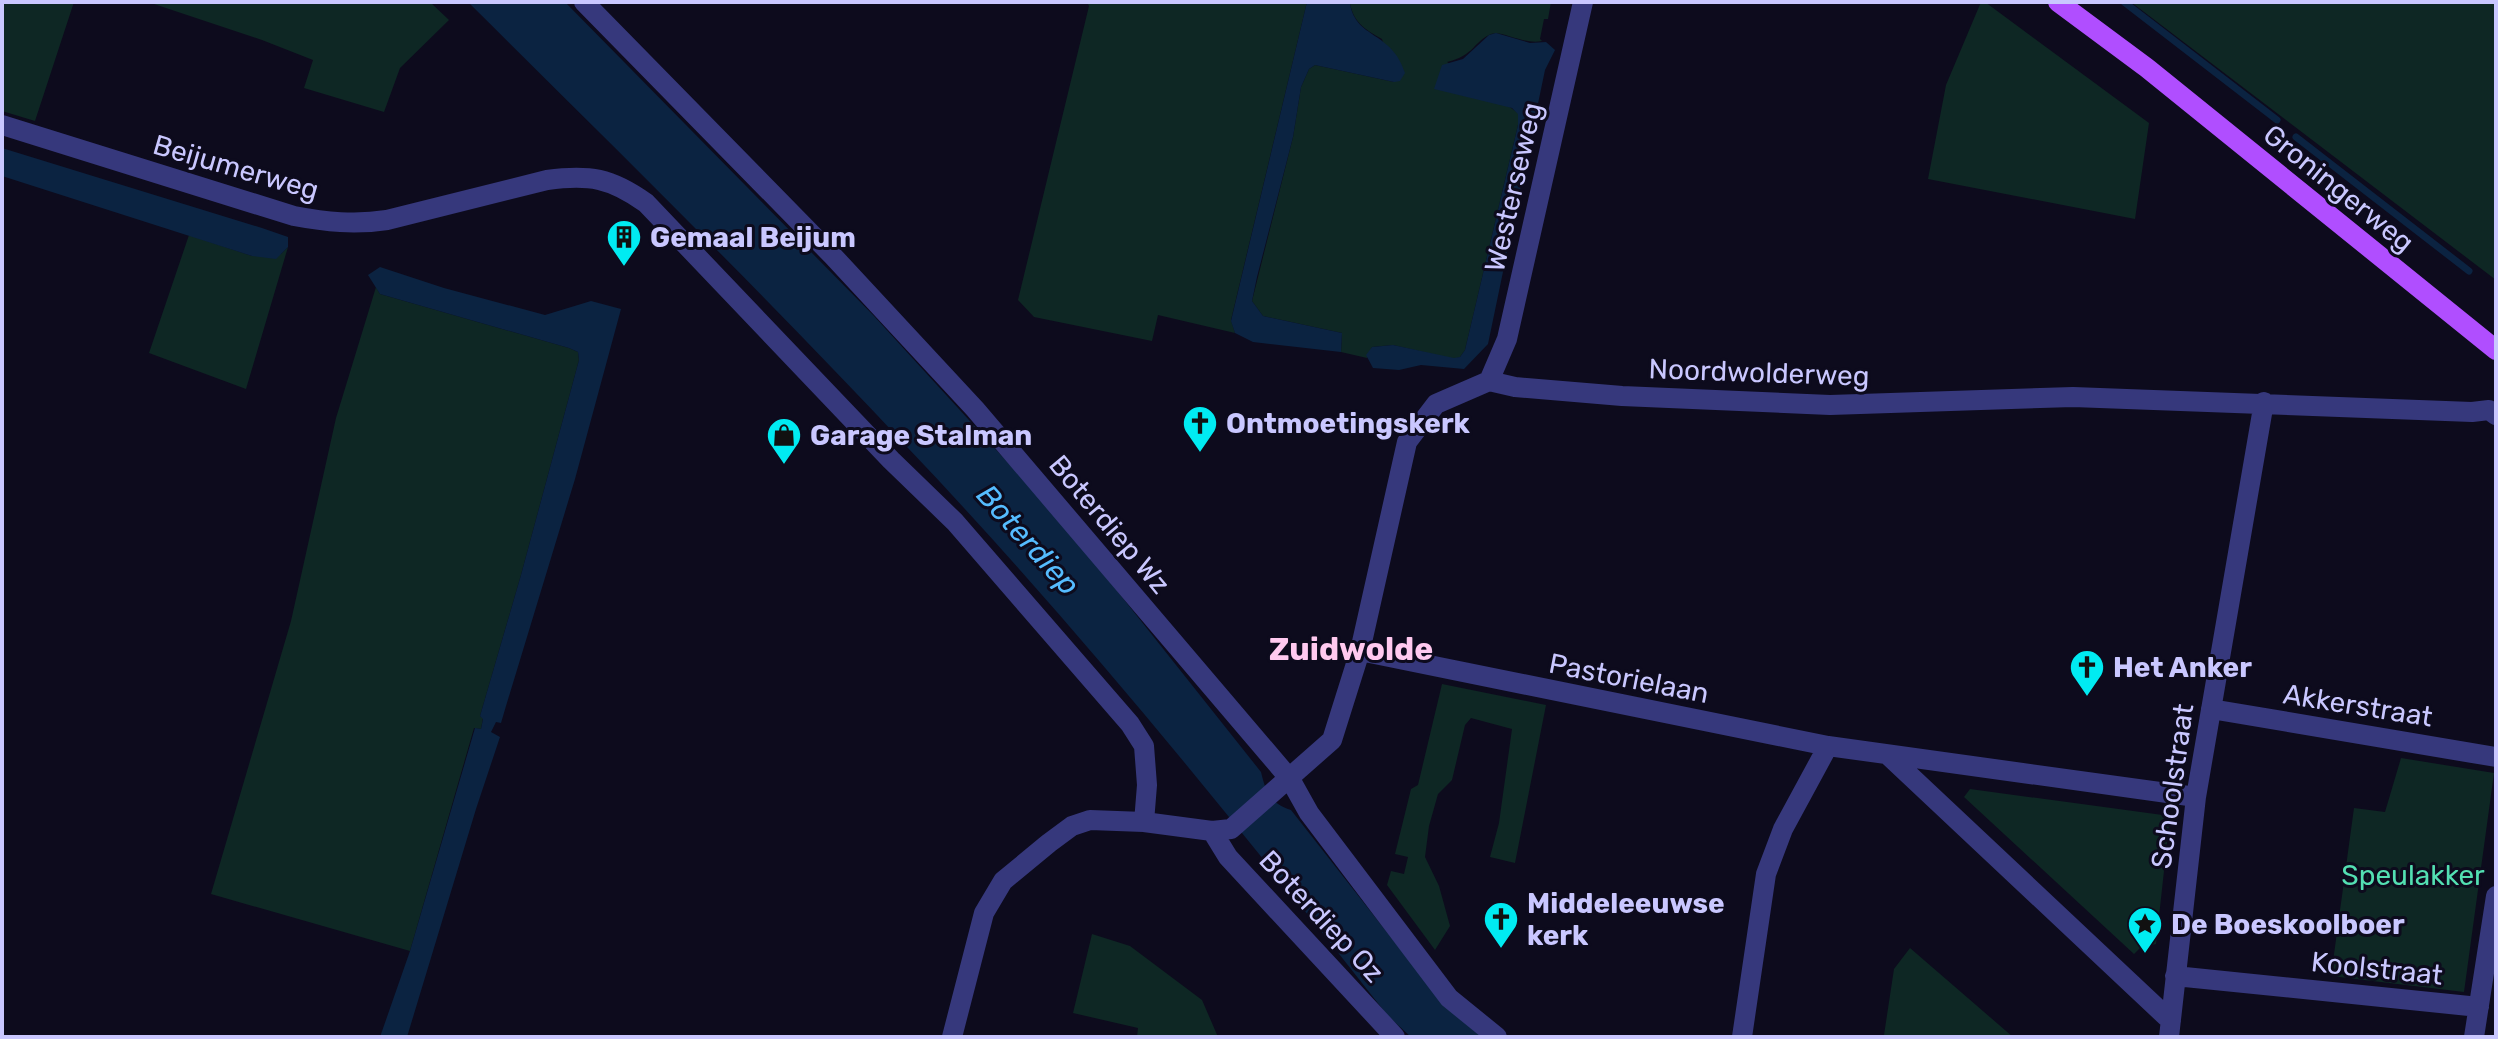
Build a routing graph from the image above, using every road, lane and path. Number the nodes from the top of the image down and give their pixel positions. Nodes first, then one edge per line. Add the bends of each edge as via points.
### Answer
1 (584, 2) edge
2 (1583, 2) edge
3 (2058, 2) edge
4 (2, 125) edge
5 (2496, 350) edge
6 (1489, 381) junction
7 (2264, 402) junction
8 (2496, 415) edge
9 (1360, 651) junction
10 (2211, 709) junction
11 (1828, 746) junction
12 (1889, 756) junction
13 (2496, 757) edge
14 (1286, 782) junction
15 (2196, 797) junction
16 (1144, 822) junction
17 (1221, 830) junction
18 (2496, 896) edge
19 (2175, 976) junction
20 (2479, 1007) junction
21 (2170, 1029) edge
22 (952, 1037) edge
23 (1395, 1037) edge
24 (1497, 1037) edge
25 (1742, 1037) edge
26 (2474, 1037) edge

1 - 14 street, Boterdiep Wz via 975,409
2 - 6 street, Westerseweg via 1507,339
3 - 5 main road, Groningerweg
4 - 16 street, Beijumerweg via 294,216 333,223 387,220 569,177 599,178 625,189 646,203 955,522 1130,724 1144,746
6 - 7 street, Noordwolderweg via 1622,396 1830,405 2073,397
6 - 9 street via 1436,404 1407,442
7 - 8 street, Noordwolderweg via 2489,410
7 - 10 street, Schoolstraat
9 - 11 street, Pastorielaan
9 - 14 street via 1332,740
10 - 13 street, Akkerstraat
10 - 15 street, Schoolstraat
11 - 12 street, Pastorielaan
11 - 25 street via 1783,829 1766,874
12 - 15 street, Pastorielaan
12 - 21 street
14 - 17 street
14 - 24 street, Boterdiep Wz via 1449,998
15 - 19 street, Schoolstraat
16 - 17 street
16 - 22 street via 1090,820 1072,826 1003,881 984,913
17 - 23 street, Boterdiep Oz via 1228,857
18 - 20 street
19 - 20 street, Koolstraat
19 - 21 street, Schoolstraat
20 - 26 street

